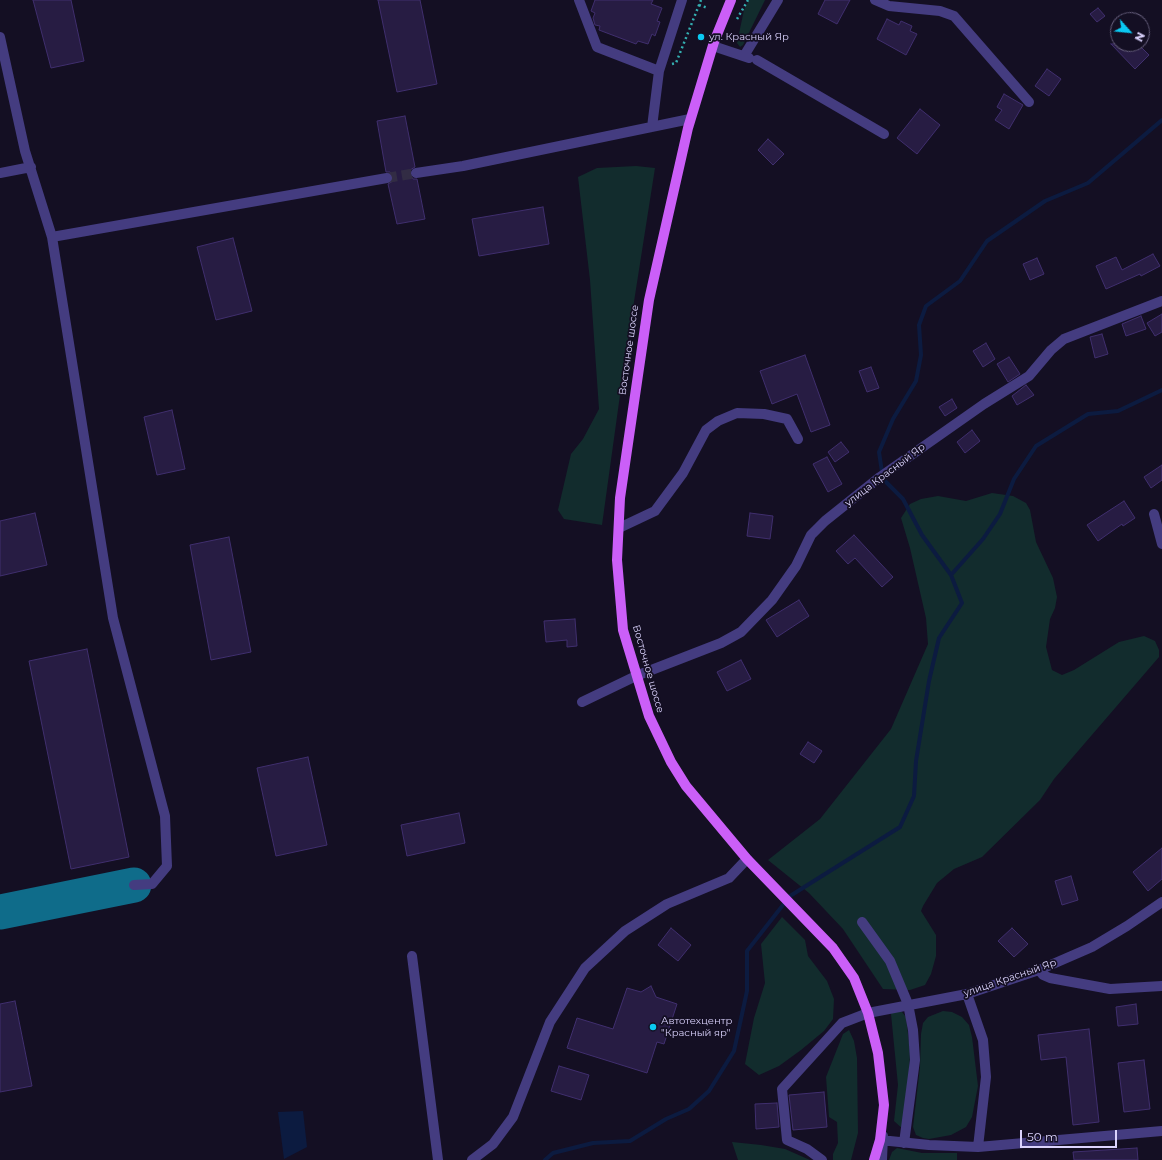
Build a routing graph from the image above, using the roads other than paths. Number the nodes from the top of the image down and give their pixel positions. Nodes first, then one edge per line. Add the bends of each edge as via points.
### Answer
1 (579, 0) edge
2 (682, 0) edge
3 (731, 0) edge
4 (778, 0) edge
5 (875, 0) edge
6 (0, 36) edge
7 (713, 46) junction
8 (744, 56) junction
9 (659, 71) junction
10 (1029, 102) dead end
11 (690, 119) junction
12 (652, 127) junction
13 (884, 134) dead end
14 (31, 167) junction
15 (0, 172) edge
16 (416, 173) tunnel mouth
17 (387, 178) tunnel mouth
18 (52, 236) junction
19 (1162, 301) edge
20 (798, 439) dead end
21 (1154, 514) dead end
22 (618, 528) junction
23 (1162, 544) edge
24 (636, 676) junction
25 (582, 702) dead end
26 (747, 859) junction
27 (134, 886) dead end
28 (1162, 902) edge
29 (862, 922) dead end
30 (412, 956) dead end
31 (1039, 970) junction
32 (1162, 986) edge
33 (967, 994) junction
34 (908, 1004) junction
35 (868, 1013) junction
36 (1162, 1131) edge
37 (881, 1140) junction
38 (904, 1143) junction
39 (978, 1147) junction
40 (438, 1160) edge
41 (472, 1160) edge
42 (822, 1160) edge
43 (874, 1160) edge
44 (882, 1160) edge

1 - 9 street via 597,47
2 - 9 street
3 - 7 main road, Восточное шоссе
4 - 8 street
5 - 10 street via 889,6 940,11 954,16
6 - 14 street via 25,151
7 - 8 street
7 - 11 main road, Восточное шоссе
8 - 13 street via 760,61
9 - 12 street
11 - 12 street
11 - 22 main road, Восточное шоссе via 649,300 620,498
12 - 16 street via 464,166
14 - 15 street
14 - 18 street
17 - 18 street
18 - 27 street via 113,618 165,816 167,866 152,884
19 - 24 street, улица Красный Яр via 1064,339 1029,376 984,404 880,477 824,521 811,535 796,566 772,600 741,632 721,643
20 - 22 street via 787,419 764,414 737,413 718,421 706,430 683,473 655,511
21 - 23 street
22 - 24 main road, Восточное шоссе via 623,630
24 - 25 street, улица Красный Яр
24 - 26 main road, Восточное шоссе via 648,716 675,768 695,798
26 - 35 main road, Восточное шоссе via 832,948 854,978
26 - 41 street via 729,878 667,904 625,931 585,968 550,1022 513,1116 493,1144
28 - 31 street, улица Красный Яр via 1092,947
29 - 34 street via 890,961
30 - 40 street
31 - 32 street via 1050,978 1110,989
31 - 33 street, улица Красный Яр
33 - 34 street, улица Красный Яр
33 - 39 street via 983,1040 986,1077
34 - 35 street, улица Красный Яр
34 - 38 street via 915,1060
35 - 37 main road, Восточное шоссе via 878,1053 884,1105
35 - 42 street, улица Красный Яр via 842,1023 782,1090 788,1140
36 - 39 street
37 - 38 street
37 - 43 main road, Восточное шоссе
37 - 44 street
38 - 39 street

